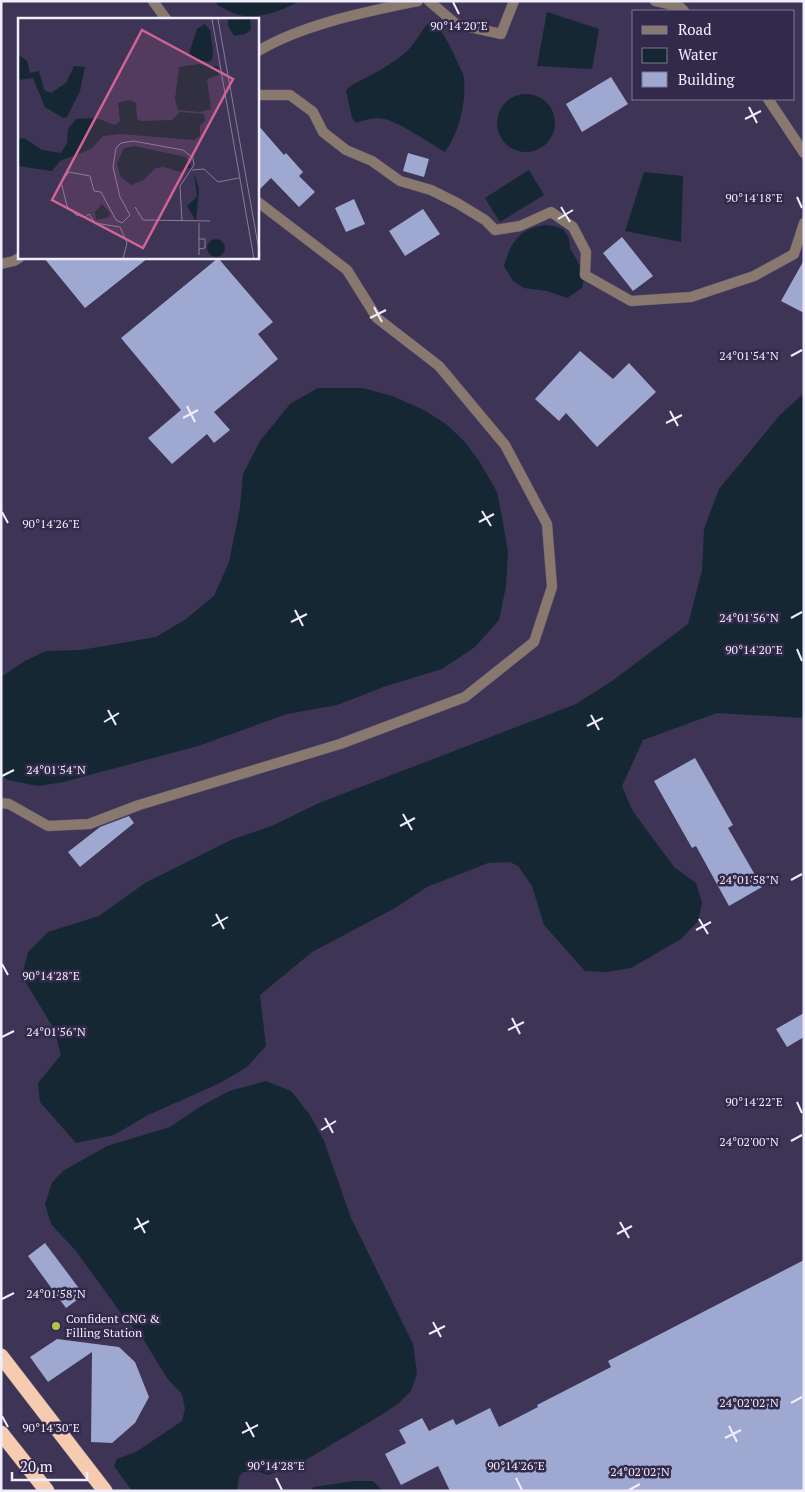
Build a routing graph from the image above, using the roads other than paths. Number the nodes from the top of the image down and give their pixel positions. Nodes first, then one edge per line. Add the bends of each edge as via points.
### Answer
1 (153, 1) edge
2 (418, 1) edge
3 (429, 1) edge
4 (514, 1) edge
5 (655, 1) edge
6 (683, 10) edge
7 (165, 18) edge
8 (259, 50) edge
9 (259, 95) edge
10 (769, 100) edge
11 (804, 153) edge
12 (259, 203) edge
13 (804, 223) edge
14 (18, 259) edge
15 (1, 264) edge
16 (1, 803) edge
17 (1, 1356) edge
18 (1, 1432) edge
19 (47, 1491) edge
20 (105, 1491) edge

1 - 7 street
2 - 8 street via 365,12 279,38
3 - 4 street via 456,24 501,34
5 - 6 street
9 - 13 street via 290,95 313,112 323,132 346,150 372,161 400,181 431,190 457,203 495,230 520,226 552,212 573,227 586,252 585,275 632,302 691,297 754,276 794,254
10 - 11 street
12 - 16 street via 347,270 377,318 438,366 505,445 547,524 552,588 534,642 465,697 340,744 148,802 89,824 48,826 9,804
14 - 15 street
17 - 20 highway
18 - 19 highway

